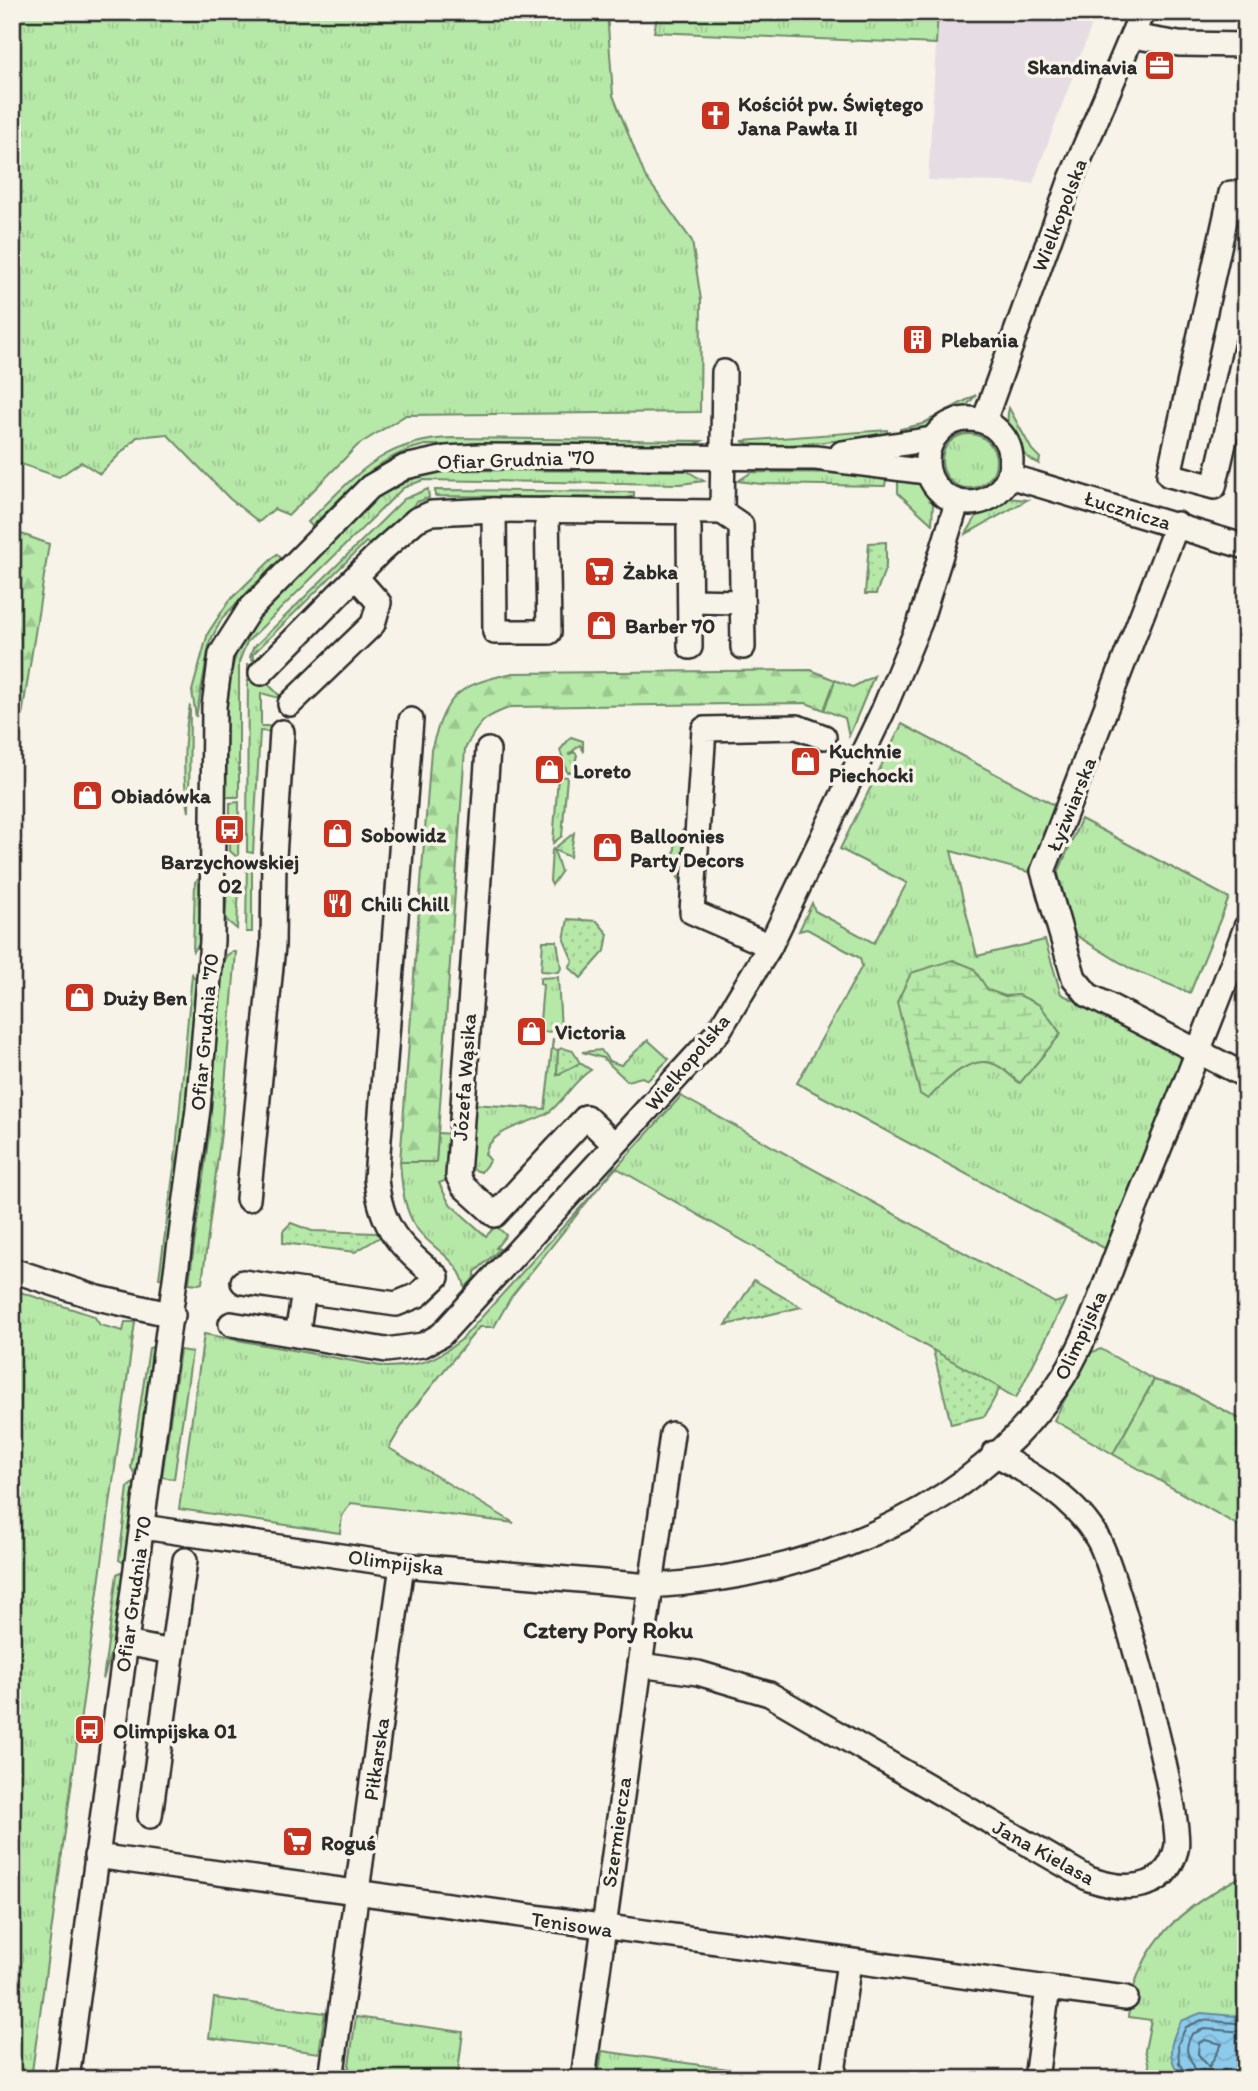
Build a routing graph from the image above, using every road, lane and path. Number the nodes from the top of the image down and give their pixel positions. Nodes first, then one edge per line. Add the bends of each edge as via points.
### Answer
1 (1142, 12) edge
2 (1132, 36) junction
3 (1246, 45) edge
4 (1246, 194) edge
5 (1246, 347) edge
6 (724, 372) dead end
7 (984, 421) junction
8 (932, 439) junction
9 (722, 457) junction
10 (816, 458) junction
11 (927, 472) junction
12 (1009, 476) junction
13 (957, 503) junction
14 (494, 510) junction
15 (547, 510) junction
16 (722, 512) junction
17 (1177, 524) junction
18 (689, 528) dead end
19 (1246, 547) edge
20 (357, 578) junction
21 (690, 601) junction
22 (742, 602) junction
23 (743, 647) dead end
24 (690, 648) dead end
25 (261, 673) dead end
26 (290, 704) dead end
27 (411, 720) dead end
28 (282, 732) dead end
29 (824, 737) dead end
30 (488, 750) dead end
31 (1246, 927) edge
32 (770, 946) junction
33 (1200, 1051) junction
34 (1246, 1076) edge
35 (614, 1144) junction
36 (248, 1199) dead end
37 (12, 1270) edge
38 (243, 1282) dead end
39 (304, 1291) junction
40 (173, 1315) junction
41 (231, 1324) dead end
42 (298, 1335) junction
43 (672, 1434) dead end
44 (994, 1453) junction
45 (143, 1527) junction
46 (185, 1560) dead end
47 (402, 1564) junction
48 (650, 1586) junction
49 (126, 1643) junction
50 (172, 1652) junction
51 (640, 1665) junction
52 (150, 1816) dead end
53 (96, 1856) junction
54 (357, 1894) junction
55 (603, 1928) junction
56 (849, 1962) junction
57 (1048, 1987) junction
58 (1126, 1998) dead end
59 (67, 2079) edge
60 (331, 2079) edge
61 (583, 2079) edge
62 (832, 2079) edge
63 (1036, 2079) edge

1 - 2 street, Wielkopolska
2 - 3 street via 1180,44
2 - 7 street, Wielkopolska via 1071,179
4 - 5 street via 1231,193 1169,475 1214,487
6 - 9 street
7 - 8 street via 954,421
7 - 12 street via 998,429 1008,443 1012,459
8 - 10 street, Ofiar Grudnia '70
8 - 11 street via 926,455
9 - 10 street, Ofiar Grudnia '70
9 - 16 street
9 - 40 street, Ofiar Grudnia '70 via 479,456 405,467 370,487 249,610 230,638 216,678 210,962
10 - 11 street, Ofiar Grudnia '70
11 - 13 street via 934,486
12 - 13 street via 989,499
12 - 17 street, Łucznicza
13 - 32 street, Wielkopolska via 911,647
14 - 15 street
14 - 15 street via 495,632 549,632
14 - 20 street via 446,510 416,520
15 - 16 street
16 - 22 street via 741,524
17 - 19 street, Łucznicza
17 - 33 street, Łyżwiarska via 1044,871 1080,988
18 - 21 street
20 - 25 street
20 - 26 street via 379,603 373,624
21 - 22 street
21 - 24 street
22 - 23 street
27 - 39 street via 376,1179 387,1227 437,1277 418,1295 396,1304
28 - 36 street via 273,946
29 - 32 street via 797,727 704,729 692,912
30 - 35 street, Józefa Wąsika via 458,1176 495,1215 586,1117
31 - 33 street, Olimpijska
32 - 35 street, Wielkopolska via 718,1032
33 - 34 street, Łyżwiarska
33 - 44 street, Olimpijska via 1083,1336 1057,1386
35 - 42 street, Wielkopolska via 441,1335 402,1350
37 - 40 street
38 - 39 street
39 - 42 street
40 - 45 street, Ofiar Grudnia '70
41 - 42 street, Wielkopolska
43 - 48 street
44 - 48 street, Olimpijska via 934,1503 843,1548 795,1563 685,1584
44 - 51 street, Jana Kielasa via 1062,1496 1085,1520 1108,1561 1166,1766 1177,1829 1171,1864 1155,1879 1138,1887 1114,1888 1089,1879 769,1694 698,1673
45 - 47 street, Olimpijska
45 - 49 street, Ofiar Grudnia '70
46 - 50 street
47 - 48 street, Olimpijska
47 - 54 street, Piłkarska
48 - 51 street, Szermiercza
49 - 50 street
49 - 53 street, Ofiar Grudnia '70
50 - 52 street
51 - 55 street, Szermiercza
53 - 54 street, Tenisowa
53 - 59 street, Ofiar Grudnia '70
54 - 55 street, Tenisowa
54 - 60 street, Piłkarska
55 - 56 street, Tenisowa
55 - 61 street, Szermiercza
56 - 57 street, Tenisowa
56 - 62 street
57 - 58 street, Tenisowa
57 - 63 street

